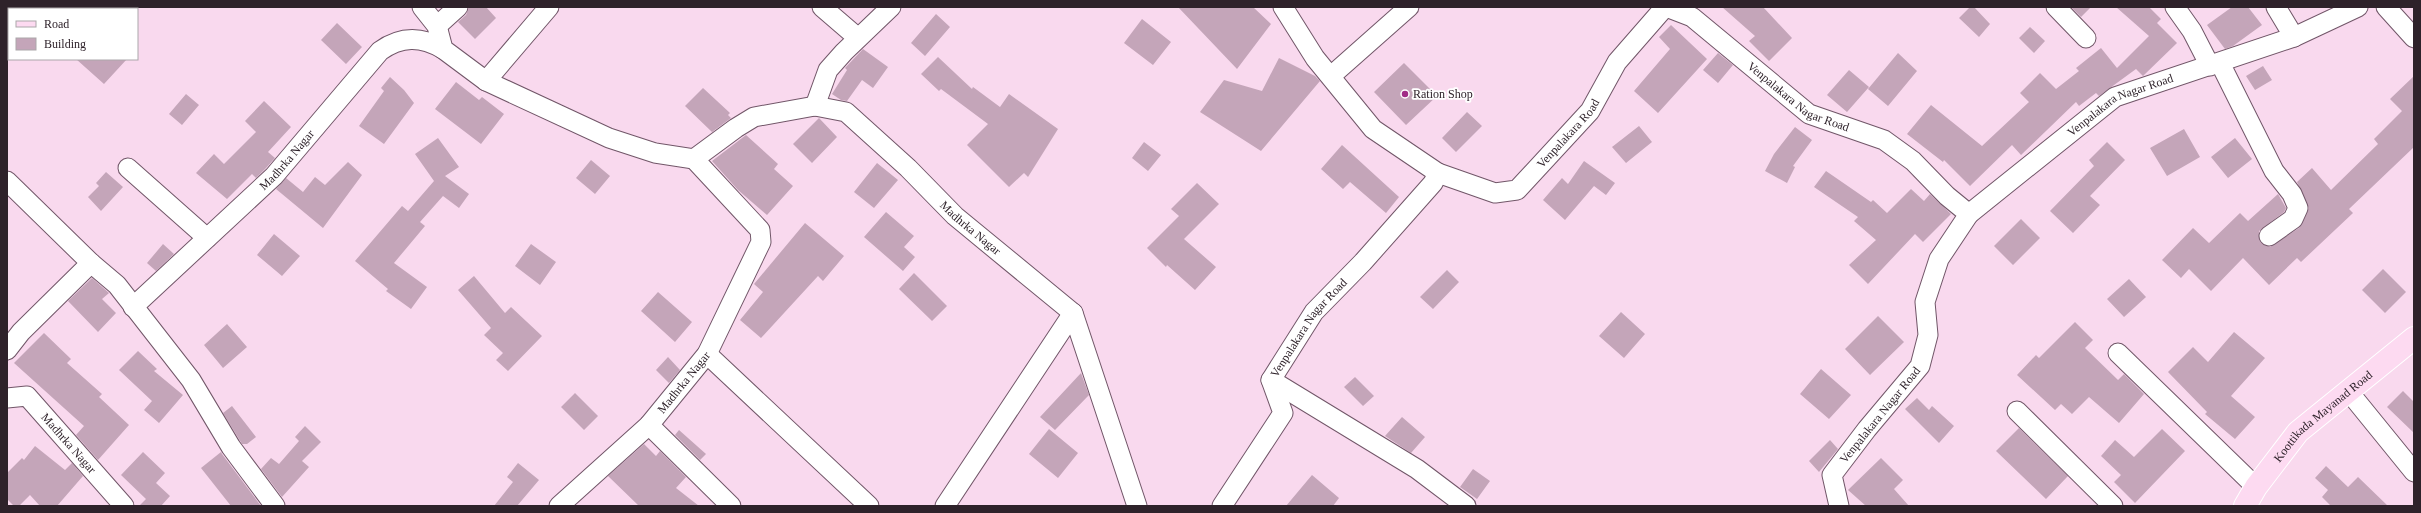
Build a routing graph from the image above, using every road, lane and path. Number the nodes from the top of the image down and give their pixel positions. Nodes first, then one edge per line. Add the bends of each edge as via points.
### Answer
1 (422, 7) edge
2 (458, 7) edge
3 (549, 7) edge
4 (822, 7) edge
5 (891, 7) edge
6 (1283, 7) edge
7 (1409, 7) edge
8 (1665, 7) edge
9 (2056, 7) edge
10 (2175, 7) edge
11 (2276, 7) edge
12 (2358, 7) edge
13 (2386, 7) edge
14 (437, 26) junction
15 (2294, 37) junction
16 (858, 38) junction
17 (2086, 38) dead end
18 (2414, 38) edge
19 (443, 49) junction
20 (2215, 64) junction
21 (1331, 76) junction
22 (486, 81) junction
23 (815, 106) junction
24 (694, 159) junction
25 (128, 168) dead end
26 (1434, 172) junction
27 (7, 181) edge
28 (1969, 214) junction
29 (2269, 236) dead end
30 (207, 238) junction
31 (91, 263) junction
32 (133, 307) junction
33 (1073, 313) junction
34 (2414, 338) edge
35 (7, 350) edge
36 (2118, 353) dead end
37 (708, 354) junction
38 (1271, 380) junction
39 (2349, 392) junction
40 (7, 398) edge
41 (2017, 411) dead end
42 (649, 424) junction
43 (2414, 472) edge
44 (2256, 487) junction
45 (124, 506) edge
46 (275, 506) edge
47 (559, 506) edge
48 (731, 506) edge
49 (868, 506) edge
50 (945, 506) edge
51 (1137, 506) edge
52 (1222, 506) edge
53 (1466, 506) edge
54 (1839, 506) edge
55 (2113, 506) edge
56 (2245, 506) edge

1 - 14 street
2 - 14 street
3 - 22 street
4 - 16 street
5 - 16 street
6 - 21 street, Venpalakara Road via 1315,58
7 - 21 street
8 - 26 street, Venpalakara Road via 1617,62 1590,112 1517,190 1495,193
8 - 28 street, Venpalakara Nagar Road via 1692,18 1809,114 1884,140 1913,161 1947,196
9 - 17 street
10 - 20 street
11 - 15 street
12 - 15 street, Venpalakara Nagar Road
13 - 18 street
14 - 19 street
15 - 20 street, Venpalakara Nagar Road
16 - 23 street via 828,70
19 - 22 street, Madhrka Nagar
19 - 30 street, Madhrka Nagar via 428,40 415,40 393,42 380,52 274,176
20 - 28 street, Venpalakara Nagar Road via 2115,97
20 - 29 street via 2274,171 2292,194 2298,208 2293,218
21 - 26 street, Venpalakara Road via 1372,129
22 - 24 street, Madhrka Nagar via 609,138 655,153
23 - 24 street, Madhrka Nagar via 754,117
23 - 33 street, Madhrka Nagar via 846,112 908,168 955,216
24 - 37 street, Madhrka Nagar via 760,230 761,242
25 - 30 street
26 - 38 street, Venpalakara Nagar Road via 1433,183 1314,312
27 - 31 street
28 - 54 street, Venpalakara Nagar Road via 1939,259 1925,302 1928,335 1920,366 1832,475
30 - 32 street, Madhrka Nagar
31 - 32 street via 117,285
31 - 35 street
32 - 46 street via 191,380 231,447
33 - 50 street
33 - 51 street
34 - 39 main road, Koottikada Mayanad Road
36 - 44 street
37 - 42 street, Madhrka Nagar
37 - 49 street
38 - 52 street, Venpalakara Nagar Road via 1283,413
38 - 53 street via 1417,469
39 - 43 street
39 - 44 main road, Koottikada Mayanad Road via 2298,432
40 - 45 street, Madhrka Nagar via 27,396
41 - 55 street
42 - 47 street, Madhrka Nagar
42 - 48 street, Madhrka Nagar
44 - 56 main road, Koottikada Mayanad Road

